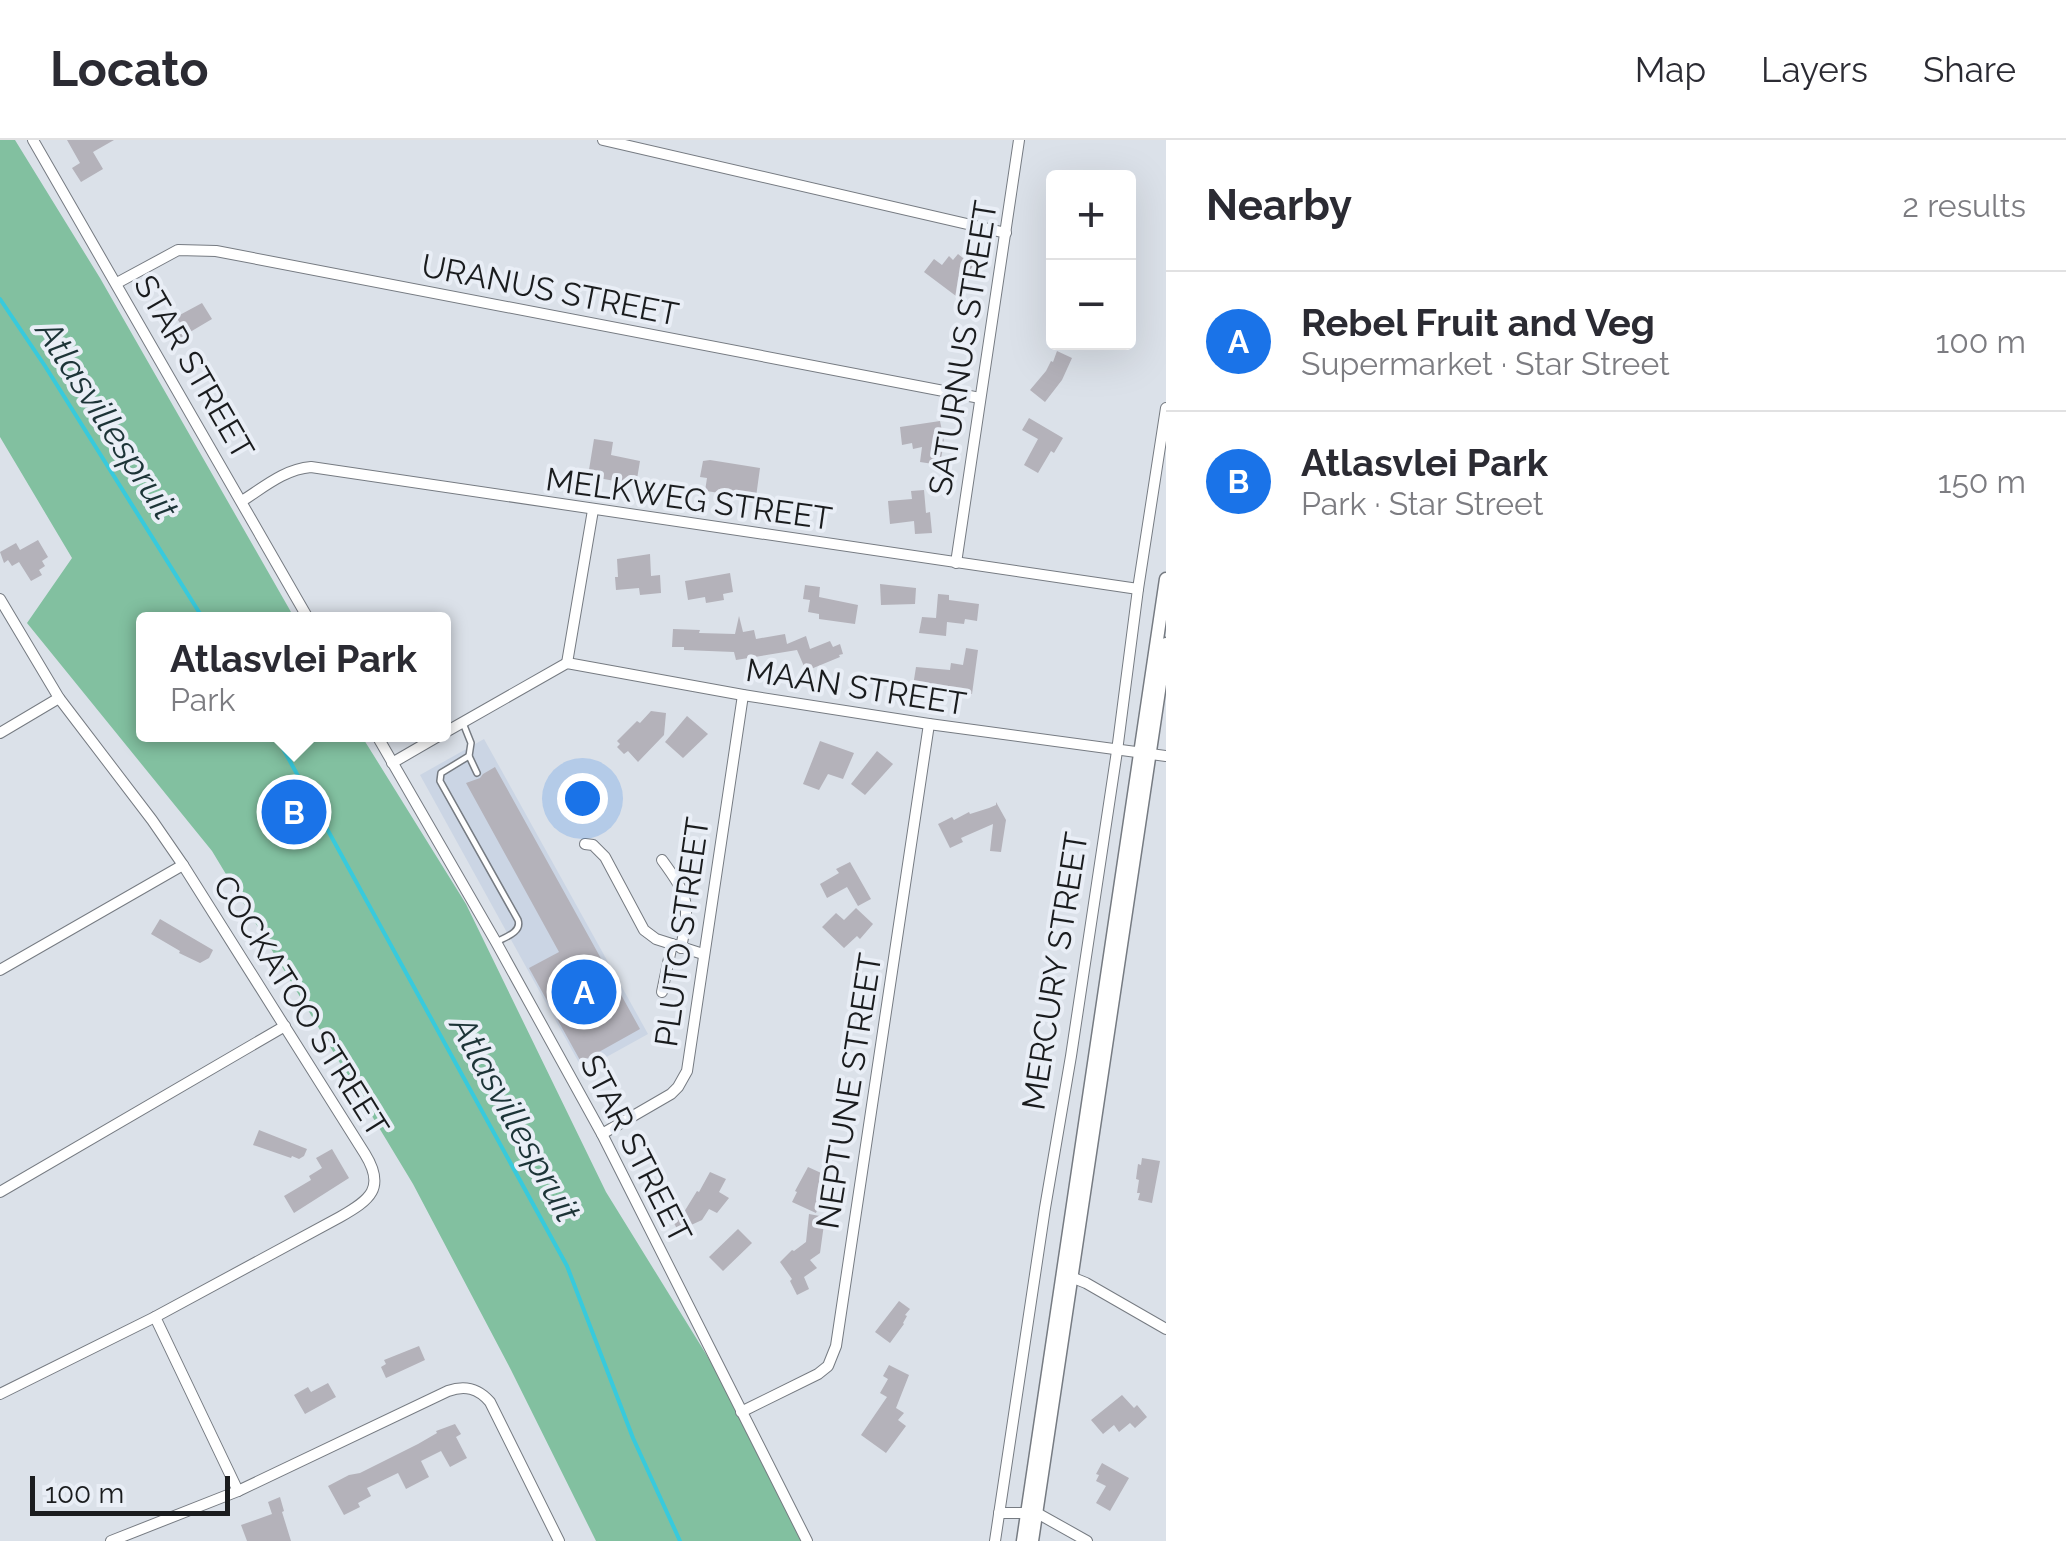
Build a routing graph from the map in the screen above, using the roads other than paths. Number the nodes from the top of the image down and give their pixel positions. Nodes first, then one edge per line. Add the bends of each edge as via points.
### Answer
1 (33, 140) edge
2 (603, 140) edge
3 (1020, 140) edge
4 (1006, 232) junction
5 (117, 283) junction
6 (980, 398) junction
7 (1166, 408) edge
8 (242, 501) junction
9 (593, 510) junction
10 (956, 563) junction
11 (1166, 579) edge
12 (1138, 590) junction
13 (0, 599) edge
14 (304, 612) edge
15 (1166, 644) edge
16 (567, 663) junction
17 (743, 694) junction
18 (59, 698) junction
19 (462, 722) junction
20 (929, 724) junction
21 (451, 729) edge
22 (0, 732) edge
23 (380, 742) edge
24 (429, 742) edge
25 (1117, 751) junction
26 (1145, 753) junction
27 (469, 756) junction
28 (1166, 756) edge
29 (392, 763) junction
30 (477, 773) dead end
31 (584, 844) dead end
32 (662, 860) dead end
33 (182, 865) junction
34 (496, 942) junction
35 (677, 946) junction
36 (703, 954) junction
37 (0, 970) edge
38 (662, 992) dead end
39 (285, 1026) junction
40 (602, 1134) junction
41 (0, 1192) edge
42 (1067, 1275) junction
43 (155, 1317) junction
44 (1166, 1329) edge
45 (0, 1394) edge
46 (741, 1412) junction
47 (238, 1490) junction
48 (1032, 1512) junction
49 (999, 1513) junction
50 (110, 1541) edge
51 (559, 1541) edge
52 (807, 1541) edge
53 (995, 1541) edge
54 (1023, 1541) edge
55 (1032, 1541) edge
56 (1087, 1541) edge

1 - 5 street, STAR STREET
2 - 4 street
3 - 4 street, SATURNUS STREET
4 - 6 street, SATURNUS STREET
5 - 6 street, URANUS STREET via 178,250 216,251
5 - 8 street, STAR STREET
6 - 10 street, SATURNUS STREET
7 - 12 street, MERCURY STREET
8 - 9 street, MELKWEG STREET via 310,467
8 - 14 street, STAR STREET
9 - 10 street, MELKWEG STREET
9 - 16 street
10 - 12 street, MELKWEG STREET
11 - 26 street, MERCURY STREET
12 - 25 street, MERCURY STREET
13 - 18 street, COCKATOO STREET
15 - 26 street, MERCURY STREET
16 - 17 street, MAAN STREET
16 - 19 street
17 - 20 street, MAAN STREET
17 - 36 street, PLUTO STREET
18 - 22 street
18 - 33 street, COCKATOO STREET
19 - 21 street
19 - 27 lane
20 - 25 street, MAAN STREET
20 - 46 street, NEPTUNE STREET via 836,1346 818,1374
23 - 29 street, STAR STREET
24 - 29 street
25 - 26 street, MAAN STREET
25 - 49 street, MERCURY STREET
26 - 28 street, MAAN STREET
26 - 42 street, MERCURY STREET
27 - 30 lane
27 - 34 lane via 441,773 440,781 518,920 517,930
29 - 34 street, STAR STREET
31 - 35 street via 606,857 644,930
32 - 35 street via 688,912
33 - 37 street
33 - 39 street, COCKATOO STREET
34 - 40 street, STAR STREET
35 - 36 street
35 - 38 street
36 - 40 street, PLUTO STREET via 678,1088
39 - 41 street
39 - 43 street, COCKATOO STREET via 370,1162 372,1192 363,1204
40 - 46 street, STAR STREET
42 - 44 street
42 - 48 street, MERCURY STREET
43 - 45 street, COCKATOO STREET
43 - 47 street
46 - 52 street, STAR STREET
47 - 50 street
47 - 51 street via 466,1387 492,1407
48 - 49 street
48 - 54 street, MERCURY STREET
48 - 55 street, MERCURY STREET
48 - 56 street
49 - 53 street, MERCURY STREET

